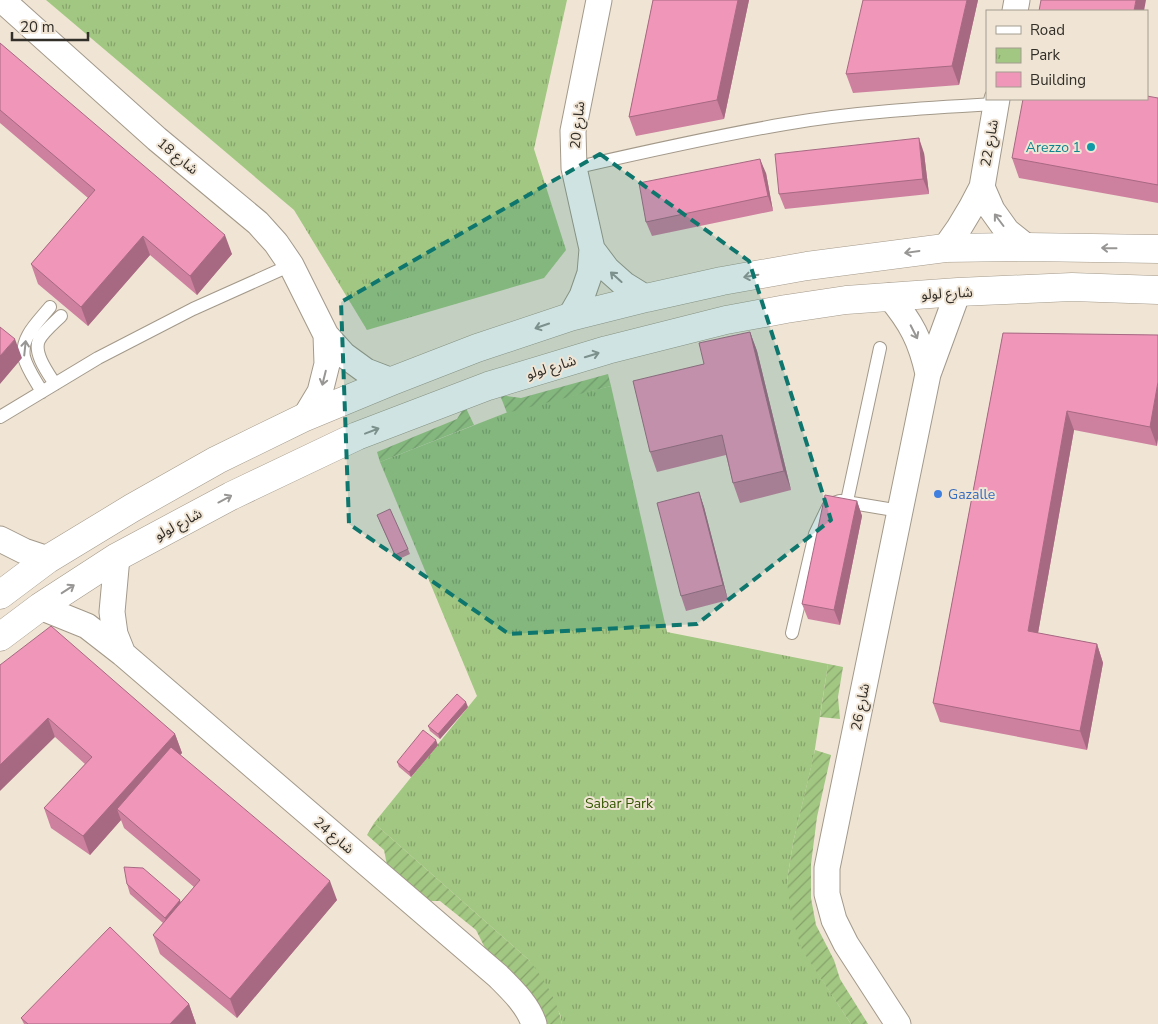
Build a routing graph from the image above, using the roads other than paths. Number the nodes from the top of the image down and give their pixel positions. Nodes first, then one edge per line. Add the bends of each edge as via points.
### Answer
1 (2, 0) edge
2 (599, 0) edge
3 (997, 101) edge
4 (574, 168) junction
5 (982, 187) junction
6 (1026, 247) junction
7 (944, 248) junction
8 (592, 249) junction
9 (1158, 249) edge
10 (291, 265) junction
11 (1158, 290) edge
12 (958, 292) junction
13 (889, 296) junction
14 (646, 298) junction
15 (50, 307) dead end
16 (61, 316) dead end
17 (570, 317) junction
18 (326, 335) junction
19 (477, 348) junction
20 (880, 348) dead end
21 (928, 374) junction
22 (392, 381) junction
23 (55, 384) junction
24 (488, 386) junction
25 (42, 392) junction
26 (0, 417) edge
27 (305, 417) junction
28 (847, 501) junction
29 (900, 512) junction
30 (0, 539) edge
31 (117, 557) junction
32 (48, 559) junction
33 (0, 595) edge
34 (40, 607) junction
35 (792, 632) dead end
36 (0, 637) edge
37 (123, 654) junction
38 (534, 1024) edge
39 (898, 1024) edge

1 - 10 street, شارع 18 via 258,223
2 - 4 street, شارع 20 via 574,130
3 - 4 lane via 787,124
3 - 5 street, شارع 22
4 - 8 street, شارع 20
6 -> 5 street via 1007,231 992,210
5 - 7 street, شارع 22
6 - 7 street
9 -> 6 street
7 -> 14 street via 807,266
14 -> 8 street, شارع 20 via 607,269
8 - 17 street, شارع 20 via 590,273
10 - 18 street, شارع 18
10 - 23 lane via 193,309
11 - 12 street, شارع لولو via 1072,287
12 - 13 street, شارع لولو
12 - 21 street, شارع 26
13 -> 21 street, شارع 26 via 914,330
24 -> 13 street, شارع لولو via 607,350 726,320
14 - 17 street
25 -> 15 lane via 27,366 24,350 28,334
16 - 23 lane via 39,340 38,346 40,358
17 -> 19 street
18 - 22 street, شارع 18 via 344,356 366,371
18 -> 27 street, شارع 18 via 327,364 320,392
19 - 22 street
19 - 24 street
20 - 28 lane
21 - 29 street, شارع 26
22 - 27 street
23 - 25 lane
31 -> 24 street, شارع لولو via 231,496 358,436
25 - 26 lane
27 - 32 street via 217,460
28 - 29 lane
28 - 35 lane via 840,500 828,507 819,524
29 - 39 street, شارع 26 via 827,868 827,894 834,920
30 - 32 street
34 -> 31 street, شارع لولو
31 - 37 street, شارع 24 via 112,612 115,634
32 - 33 street
34 - 36 street, شارع لولو
34 - 37 street, شارع 24 via 87,626
37 - 38 street, شارع 24 via 498,976 518,996

